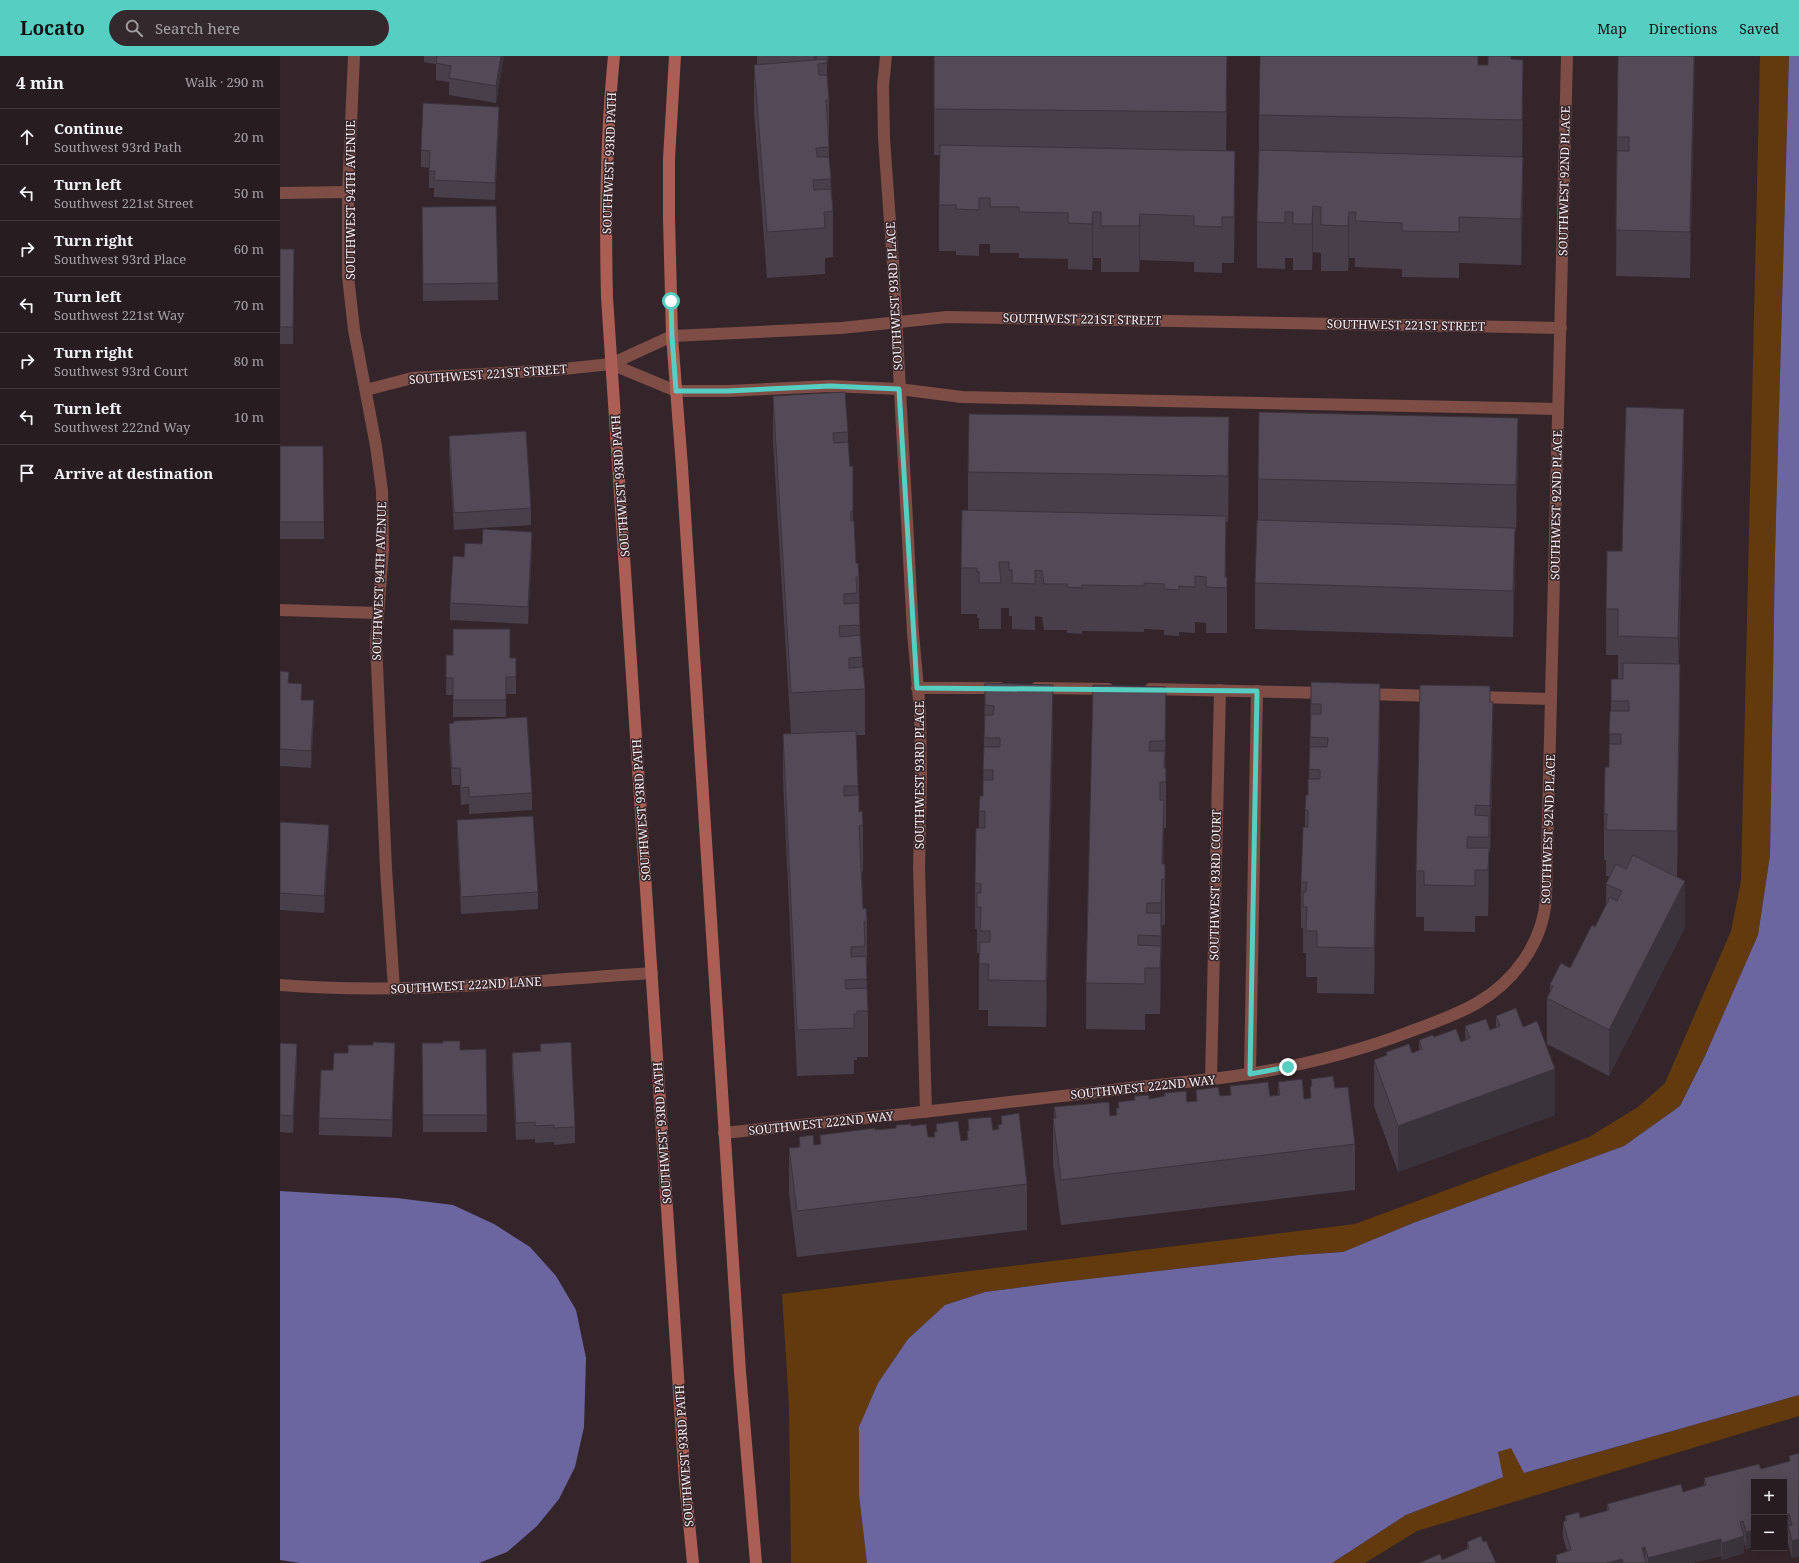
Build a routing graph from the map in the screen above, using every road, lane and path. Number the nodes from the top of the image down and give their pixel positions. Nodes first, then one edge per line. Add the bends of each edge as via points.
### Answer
1 (354, 56) edge
2 (614, 56) edge
3 (675, 56) edge
4 (886, 56) edge
5 (1567, 56) edge
6 (348, 192) junction
7 (280, 193) edge
8 (896, 323) junction
9 (1560, 328) junction
10 (672, 336) junction
11 (611, 364) junction
12 (899, 389) junction
13 (366, 390) junction
14 (676, 391) junction
15 (1558, 409) junction
16 (280, 610) edge
17 (377, 613) junction
18 (917, 688) junction
19 (1010, 688) edge
20 (1025, 688) edge
21 (1118, 689) edge
22 (1141, 689) edge
23 (1220, 690) junction
24 (1257, 691) junction
25 (1450, 696) edge
26 (1465, 697) edge
27 (1551, 699) junction
28 (1531, 951) joint
29 (652, 973) junction
30 (280, 985) edge
31 (394, 989) junction
32 (1250, 1074) junction
33 (1211, 1079) junction
34 (926, 1112) junction
35 (724, 1133) junction
36 (693, 1563) edge
37 (756, 1563) edge

1 - 6 street, SOUTHWEST 94TH AVENUE
2 - 11 street, SOUTHWEST 93RD PATH via 606,225
3 - 10 street via 669,166
4 - 8 street, SOUTHWEST 93RD PLACE via 883,86 884,132
5 - 9 street, SOUTHWEST 92ND PLACE
6 - 7 street
6 - 13 street, SOUTHWEST 94TH AVENUE via 350,301
8 - 9 street, SOUTHWEST 221ST STREET via 947,317
8 - 10 street, SOUTHWEST 221ST STREET
8 - 12 street, SOUTHWEST 93RD PLACE
9 - 15 street, SOUTHWEST 92ND PLACE
10 - 11 street, SOUTHWEST 221ST STREET
10 - 14 street
11 - 13 street, SOUTHWEST 221ST STREET via 412,378
11 - 14 street, SOUTHWEST 221ST STREET
11 - 29 street, SOUTHWEST 93RD PATH
12 - 14 street, SOUTHWEST 221ST STREET via 830,386
12 - 15 street, SOUTHWEST 221ST STREET via 962,397
12 - 18 street, SOUTHWEST 93RD PLACE
13 - 17 street, SOUTHWEST 94TH AVENUE via 382,491 383,550
14 - 35 street
15 - 27 street, SOUTHWEST 92ND PLACE
16 - 17 street
17 - 31 street, SOUTHWEST 94TH AVENUE via 379,745
18 - 19 street
18 - 34 street, SOUTHWEST 93RD PLACE via 921,740 919,868
20 - 21 street
22 - 23 street
23 - 24 street
23 - 33 street, SOUTHWEST 93RD COURT
24 - 25 street
24 - 32 street
26 - 27 street
27 - 28 street, SOUTHWEST 92ND PLACE via 1545,912 1541,930
28 - 32 street, SOUTHWEST 222ND WAY via 1500,986 1478,1003 1455,1014 1348,1052
29 - 31 street, SOUTHWEST 222ND LANE via 492,985
29 - 36 street, SOUTHWEST 93RD PATH via 685,1482
30 - 31 street, SOUTHWEST 222ND LANE via 322,989
32 - 33 street, SOUTHWEST 222ND WAY
33 - 34 street, SOUTHWEST 222ND WAY
34 - 35 street, SOUTHWEST 222ND WAY
35 - 37 street via 748,1483

